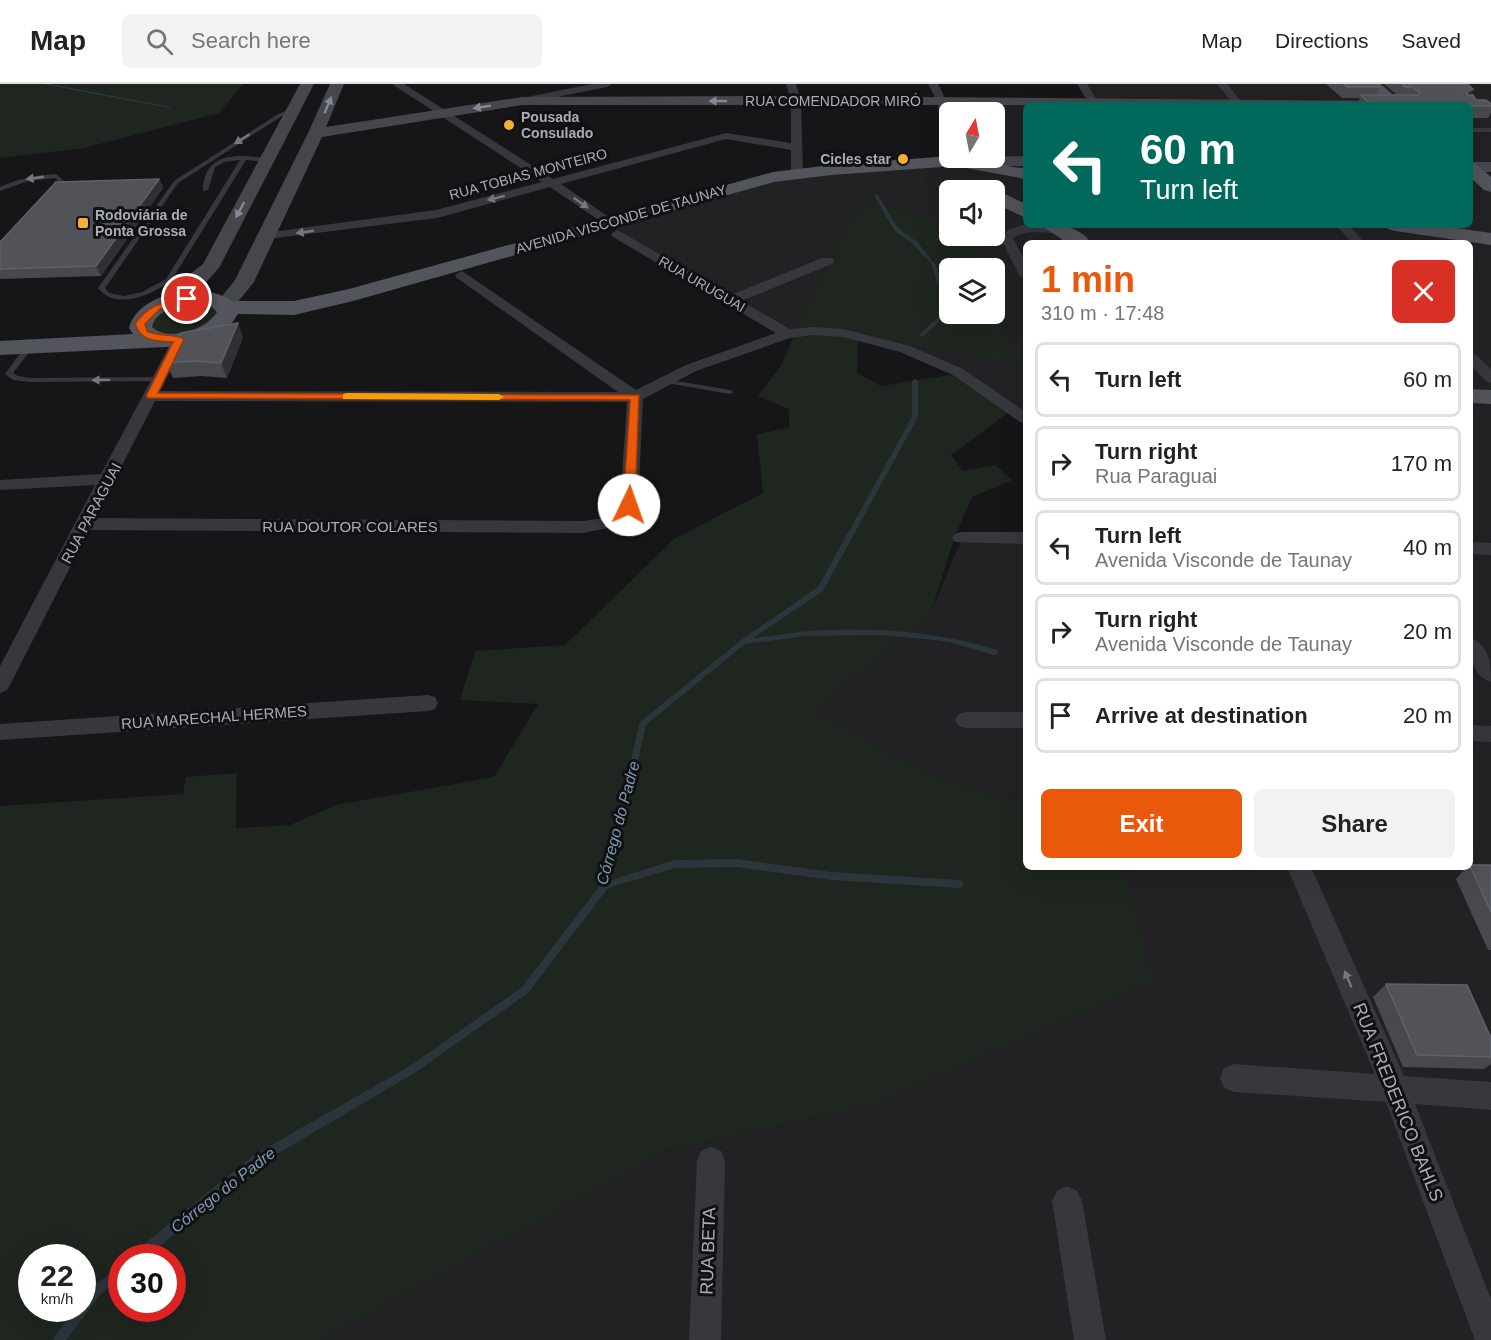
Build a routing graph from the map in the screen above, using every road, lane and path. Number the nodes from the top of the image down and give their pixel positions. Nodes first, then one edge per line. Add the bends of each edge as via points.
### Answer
1 (307, 84) edge
2 (337, 84) edge
3 (397, 84) edge
4 (607, 84) edge
5 (791, 84) edge
6 (933, 84) edge
7 (1082, 84) edge
8 (1222, 84) edge
9 (1371, 84) edge
10 (564, 87) edge
11 (796, 100) junction
12 (522, 101) junction
13 (942, 101) junction
14 (584, 102) junction
15 (1094, 102) edge
16 (1237, 102) edge
17 (1392, 102) edge
18 (1023, 103) edge
19 (293, 110) junction
20 (442, 114) junction
21 (1473, 130) edge
22 (1491, 130) edge
23 (316, 133) junction
24 (796, 147) junction
25 (244, 158) junction
26 (266, 160) junction
27 (939, 160) edge
28 (1005, 166) edge
29 (1473, 167) edge
30 (1491, 167) edge
31 (940, 168) edge
32 (961, 168) edge
33 (1023, 169) edge
34 (1023, 169) edge
35 (1473, 170) edge
36 (913, 172) junction
37 (797, 174) junction
38 (957, 180) edge
39 (971, 180) edge
40 (985, 180) edge
41 (553, 184) junction
42 (1491, 186) edge
43 (0, 189) edge
44 (205, 190) dead end
45 (46, 200) edge
46 (1005, 201) edge
47 (1023, 210) edge
48 (1023, 227) edge
49 (613, 228) junction
50 (1056, 228) edge
51 (1345, 228) edge
52 (1416, 228) edge
53 (264, 237) junction
54 (1491, 239) edge
55 (1076, 240) edge
56 (1356, 240) edge
57 (827, 261) dead end
58 (1023, 269) edge
59 (462, 275) junction
60 (244, 282) junction
61 (730, 300) junction
62 (161, 306) junction
63 (226, 306) junction
64 (274, 309) junction
65 (259, 326) dead end
66 (0, 329) edge
67 (238, 330) edge
68 (788, 334) junction
69 (180, 338) junction
70 (30, 346) junction
71 (0, 348) edge
72 (1473, 360) edge
73 (1491, 378) edge
74 (160, 379) junction
75 (667, 381) junction
76 (730, 392) dead end
77 (152, 396) junction
78 (1473, 396) edge
79 (635, 397) junction
80 (1491, 397) edge
81 (1023, 417) edge
82 (108, 479) junction
83 (0, 485) edge
84 (85, 524) junction
85 (961, 538) dead end
86 (1023, 538) edge
87 (1473, 548) edge
88 (1491, 549) edge
89 (1473, 649) edge
90 (1491, 675) edge
91 (0, 685) edge
92 (428, 703) dead end
93 (966, 720) dead end
94 (1023, 720) edge
95 (0, 732) edge
96 (1473, 733) edge
97 (1491, 734) edge
98 (1300, 870) edge
99 (1234, 1078) dead end
100 (1396, 1090) junction
101 (1491, 1096) edge
102 (711, 1161) dead end
103 (1067, 1201) dead end
104 (705, 1340) edge
105 (1090, 1340) edge
106 (1491, 1340) edge

1 - 19 main road
23 -> 2 main road
3 - 20 street, RUA URUGUAI
4 - 10 street
5 - 11 street
6 - 13 street
7 - 15 street
8 - 16 street
9 - 17 main road
10 - 12 street
10 - 14 street
11 - 13 main road, RUA COMENDADOR MIRÓ
11 -> 14 main road, RUA COMENDADOR MIRÓ
11 - 24 street
12 - 14 main road, RUA COMENDADOR MIRÓ
12 -> 20 main road, RUA COMENDADOR MIRÓ
13 - 18 main road, RUA COMENDADOR MIRÓ
19 -> 25 lane via 176,182 102,291 110,296 131,297 169,280
19 - 26 main road
20 - 23 main road, RUA COMENDADOR MIRÓ
20 - 41 street, RUA URUGUAI
21 - 22 lane
23 - 53 main road
24 - 37 street
24 - 41 street, RUA TOBIAS MONTEIRO via 726,136
25 - 26 lane
25 - 44 lane via 213,167
26 -> 62 main road via 211,266
27 - 37 main road, AVENIDA VISCONDE DE TAUNAY
28 - 33 main road, AVENIDA VISCONDE DE TAUNAY
29 - 30 main road
31 - 36 main road
32 - 39 main road
34 - 40 main road, AVENIDA VISCONDE DE TAUNAY
35 - 42 main road
36 - 38 main road
36 - 49 main road, AVENIDA VISCONDE DE TAUNAY via 858,175 772,188
37 - 49 main road, AVENIDA VISCONDE DE TAUNAY via 773,177
41 -> 49 street, RUA URUGUAI
41 -> 53 street, RUA TOBIAS MONTEIRO via 437,214
45 -> 43 lane via 62,182 56,176 19,180
46 - 47 main road
48 - 58 street via 1006,237
49 - 59 main road, AVENIDA VISCONDE DE TAUNAY
49 - 61 street, RUA URUGUAI
49 - 64 main road, AVENIDA VISCONDE DE TAUNAY via 353,295
50 - 55 main road
51 - 56 street
52 - 54 main road
53 - 60 main road
57 - 61 street
59 - 65 main road, AVENIDA VISCONDE DE TAUNAY via 372,301
59 - 79 street
60 - 63 main road
60 - 64 main road via 254,298
61 - 68 street, RUA URUGUAI
62 - 63 main road, AVENIDA VISCONDE DE TAUNAY via 198,298 217,300
62 - 66 main road, AVENIDA VISCONDE DE TAUNAY via 77,326
62 - 69 main road via 143,318 140,328 147,335
63 - 64 main road, AVENIDA VISCONDE DE TAUNAY
63 - 69 main road via 228,312 223,322
67 - 69 main road
68 - 75 street via 691,368
68 - 81 street via 843,333 905,349 958,372
69 - 70 main road
69 - 74 street, RUA PARAGUAI
70 - 71 main road
74 -> 70 lane via 30,380 9,374
72 - 73 street
74 - 77 street, RUA PARAGUAI
75 - 76 lane
75 - 79 street
77 - 79 street
77 - 82 street, RUA PARAGUAI
78 - 80 main road
79 - 84 street, RUA DOUTOR COLARES via 629,505 615,521 584,527
82 - 83 street
82 - 84 street, RUA PARAGUAI
84 - 91 street, RUA PARAGUAI
85 - 86 street
87 - 88 street
89 - 90 street
92 - 95 street, RUA MARECHAL HERMES
93 - 94 street
96 - 97 street
100 -> 98 street, RUA FREDERICO BAHLS
99 - 100 street
100 - 101 street
100 - 106 street, RUA FREDERICO BAHLS
102 - 104 street, RUA BETA
103 - 105 street

